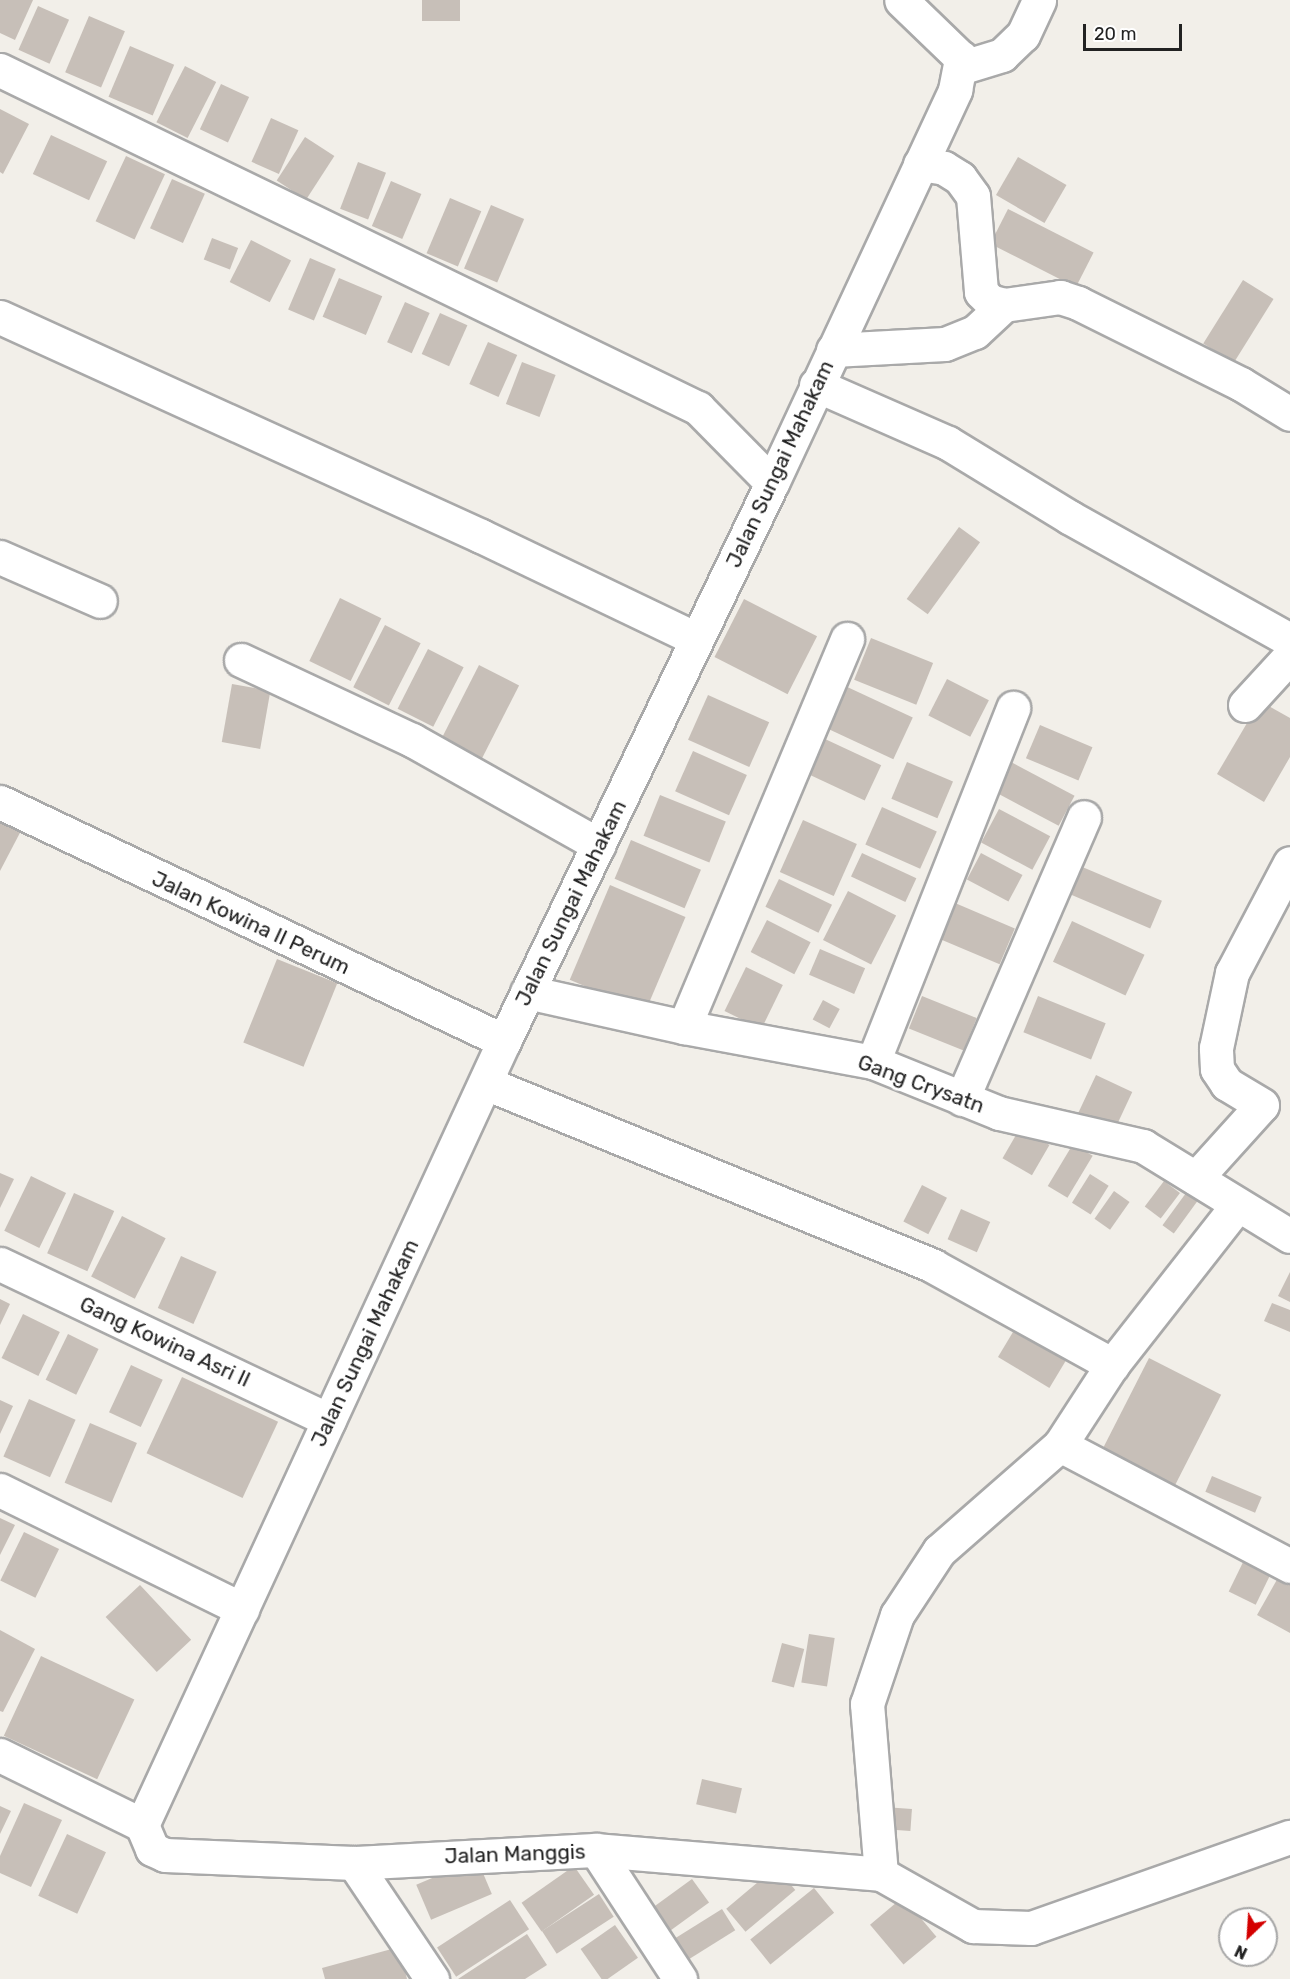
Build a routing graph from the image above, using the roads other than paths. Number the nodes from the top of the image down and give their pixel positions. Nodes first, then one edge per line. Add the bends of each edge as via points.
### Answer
1 (901, 0) edge
2 (1039, 0) edge
3 (963, 67) junction
4 (0, 70) edge
5 (920, 164) junction
6 (1004, 305) junction
7 (0, 317) edge
8 (833, 350) junction
9 (816, 385) junction
10 (1290, 414) edge
11 (772, 483) junction
12 (0, 556) edge
13 (100, 601) dead end
14 (696, 639) junction
15 (847, 639) dead end
16 (1290, 650) edge
17 (242, 660) dead end
18 (1245, 705) dead end
19 (1014, 708) dead end
20 (0, 802) edge
21 (1084, 817) dead end
22 (599, 845) junction
23 (1290, 863) edge
24 (527, 992) junction
25 (684, 1028) junction
26 (504, 1041) junction
27 (873, 1062) junction
28 (488, 1084) junction
29 (962, 1099) junction
30 (1196, 1178) junction
31 (1236, 1207) junction
32 (1290, 1236) edge
33 (0, 1264) edge
34 (1112, 1365) junction
35 (329, 1420) junction
36 (1060, 1445) junction
37 (0, 1490) edge
38 (1290, 1566) edge
39 (242, 1609) junction
40 (0, 1755) edge
41 (1290, 1837) edge
42 (153, 1843) junction
43 (596, 1850) junction
44 (354, 1863) junction
45 (881, 1874) junction
46 (432, 1979) edge
47 (680, 1979) edge

1 - 3 street via 953,46
2 - 3 street via 1023,34 1002,55
3 - 5 street, Jalan Sungai Mahakam
4 - 11 street via 698,408
5 - 6 street via 944,168 960,178 973,196 981,292
5 - 8 street, Jalan Sungai Mahakam
6 - 8 street via 975,332 945,344
6 - 10 street via 1060,297 1077,303 1241,384
7 - 14 street via 481,536
8 - 9 street, Jalan Sungai Mahakam
9 - 11 street, Jalan Sungai Mahakam
9 - 16 street via 948,442
11 - 14 street, Jalan Sungai Mahakam
12 - 13 street
14 - 22 street, Jalan Sungai Mahakam
15 - 25 street
16 - 18 street
17 - 22 street via 412,740
19 - 27 street
20 - 26 street, Jalan Kowina II Perum
21 - 29 street
22 - 24 street, Jalan Sungai Mahakam
23 - 30 street via 1232,973 1216,1048 1217,1069 1227,1084 1262,1105
24 - 25 street, Gang Crysatn
24 - 26 street, Jalan Sungai Mahakam
25 - 27 street, Gang Crysatn
26 - 28 street, Jalan Sungai Mahakam
27 - 29 street, Gang Crysatn
28 - 34 street via 933,1266
28 - 35 street, Jalan Sungai Mahakam
29 - 30 street, Gang Crysatn via 1027,1120 1102,1133 1143,1146
30 - 31 street, Gang Crysatn
31 - 32 street, Gang Crysatn
31 - 34 street
33 - 35 street, Gang Kowina Asri II
34 - 36 street
35 - 39 street, Jalan Sungai Mahakam
36 - 38 street
36 - 45 street via 939,1551 897,1615 867,1704
37 - 39 street
39 - 42 street, Jalan Sungai Mahakam
40 - 42 street
41 - 45 street via 1031,1928 973,1926
42 - 44 street, Jalan Manggis
43 - 44 street, Jalan Manggis
43 - 45 street
43 - 47 street, Jalan Manggis
44 - 46 street

